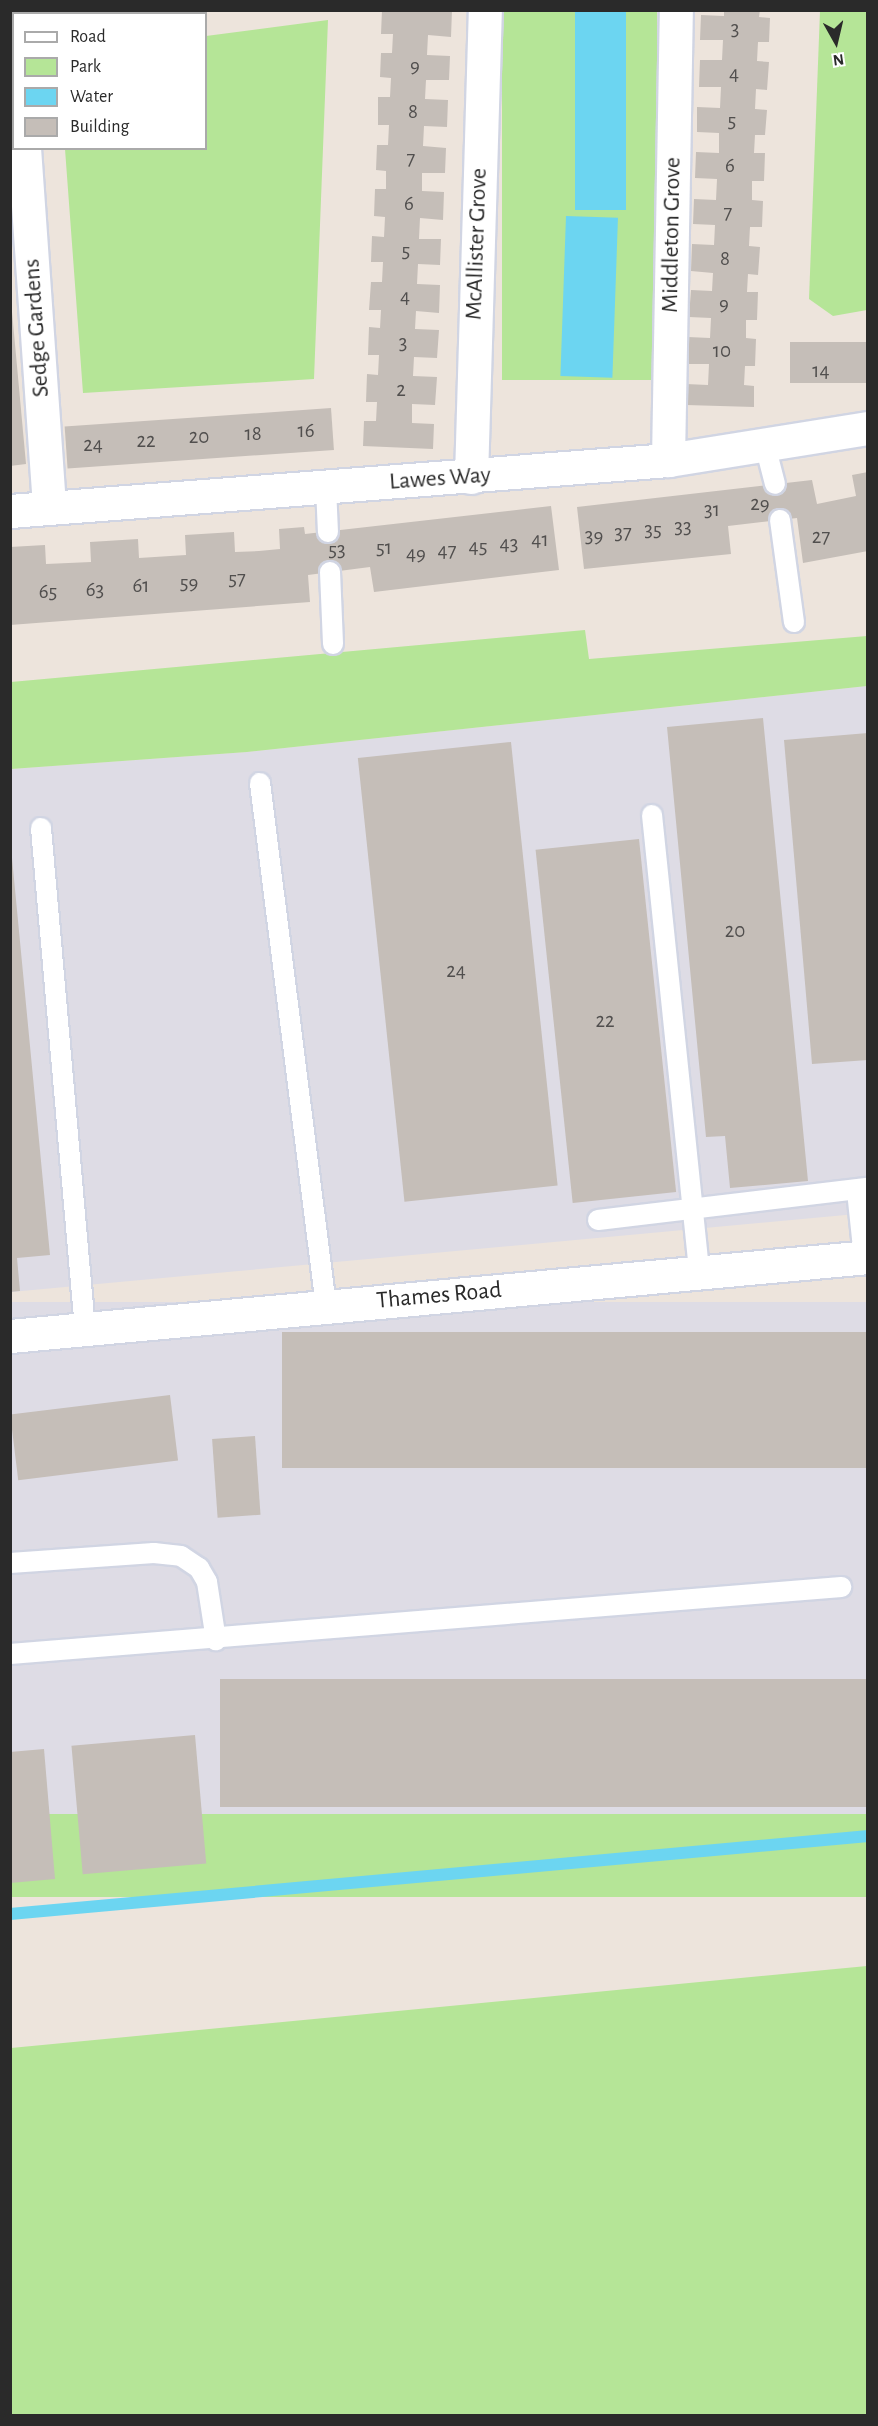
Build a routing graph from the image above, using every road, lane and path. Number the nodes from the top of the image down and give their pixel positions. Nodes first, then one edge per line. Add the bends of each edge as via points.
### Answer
1 (485, 10) edge
2 (676, 10) edge
3 (24, 150) edge
4 (867, 428) edge
5 (765, 445) junction
6 (668, 460) junction
7 (471, 477) junction
8 (775, 484) dead end
9 (326, 487) junction
10 (49, 507) junction
11 (10, 511) edge
12 (780, 520) dead end
13 (328, 532) dead end
14 (330, 572) dead end
15 (794, 622) dead end
16 (333, 644) dead end
17 (260, 783) dead end
18 (652, 815) dead end
19 (41, 828) dead end
20 (862, 1190) edge
21 (693, 1211) junction
22 (598, 1220) dead end
23 (866, 1257) edge
24 (699, 1273) junction
25 (326, 1306) junction
26 (85, 1329) junction
27 (10, 1336) edge
28 (10, 1563) edge
29 (841, 1587) dead end
30 (216, 1640) junction
31 (10, 1654) edge

1 - 7 street, McAllister Grove
2 - 6 street, Middleton Grove
3 - 10 street, Sedge Gardens
4 - 5 street, Lawes Way
5 - 6 street, Lawes Way
5 - 8 lane
6 - 7 street, Lawes Way
7 - 9 street, Lawes Way
9 - 10 street, Lawes Way
9 - 13 lane
10 - 11 street, Lawes Way
12 - 15 lane
14 - 16 lane
17 - 25 lane
18 - 21 lane
19 - 26 lane
20 - 21 lane
20 - 23 lane
21 - 22 lane
21 - 24 lane
23 - 24 street, Thames Road
24 - 25 street, Thames Road
25 - 26 street, Thames Road
26 - 27 street, Thames Road
28 - 30 lane via 154,1553 181,1556 199,1568 207,1582
29 - 30 lane
30 - 31 lane

